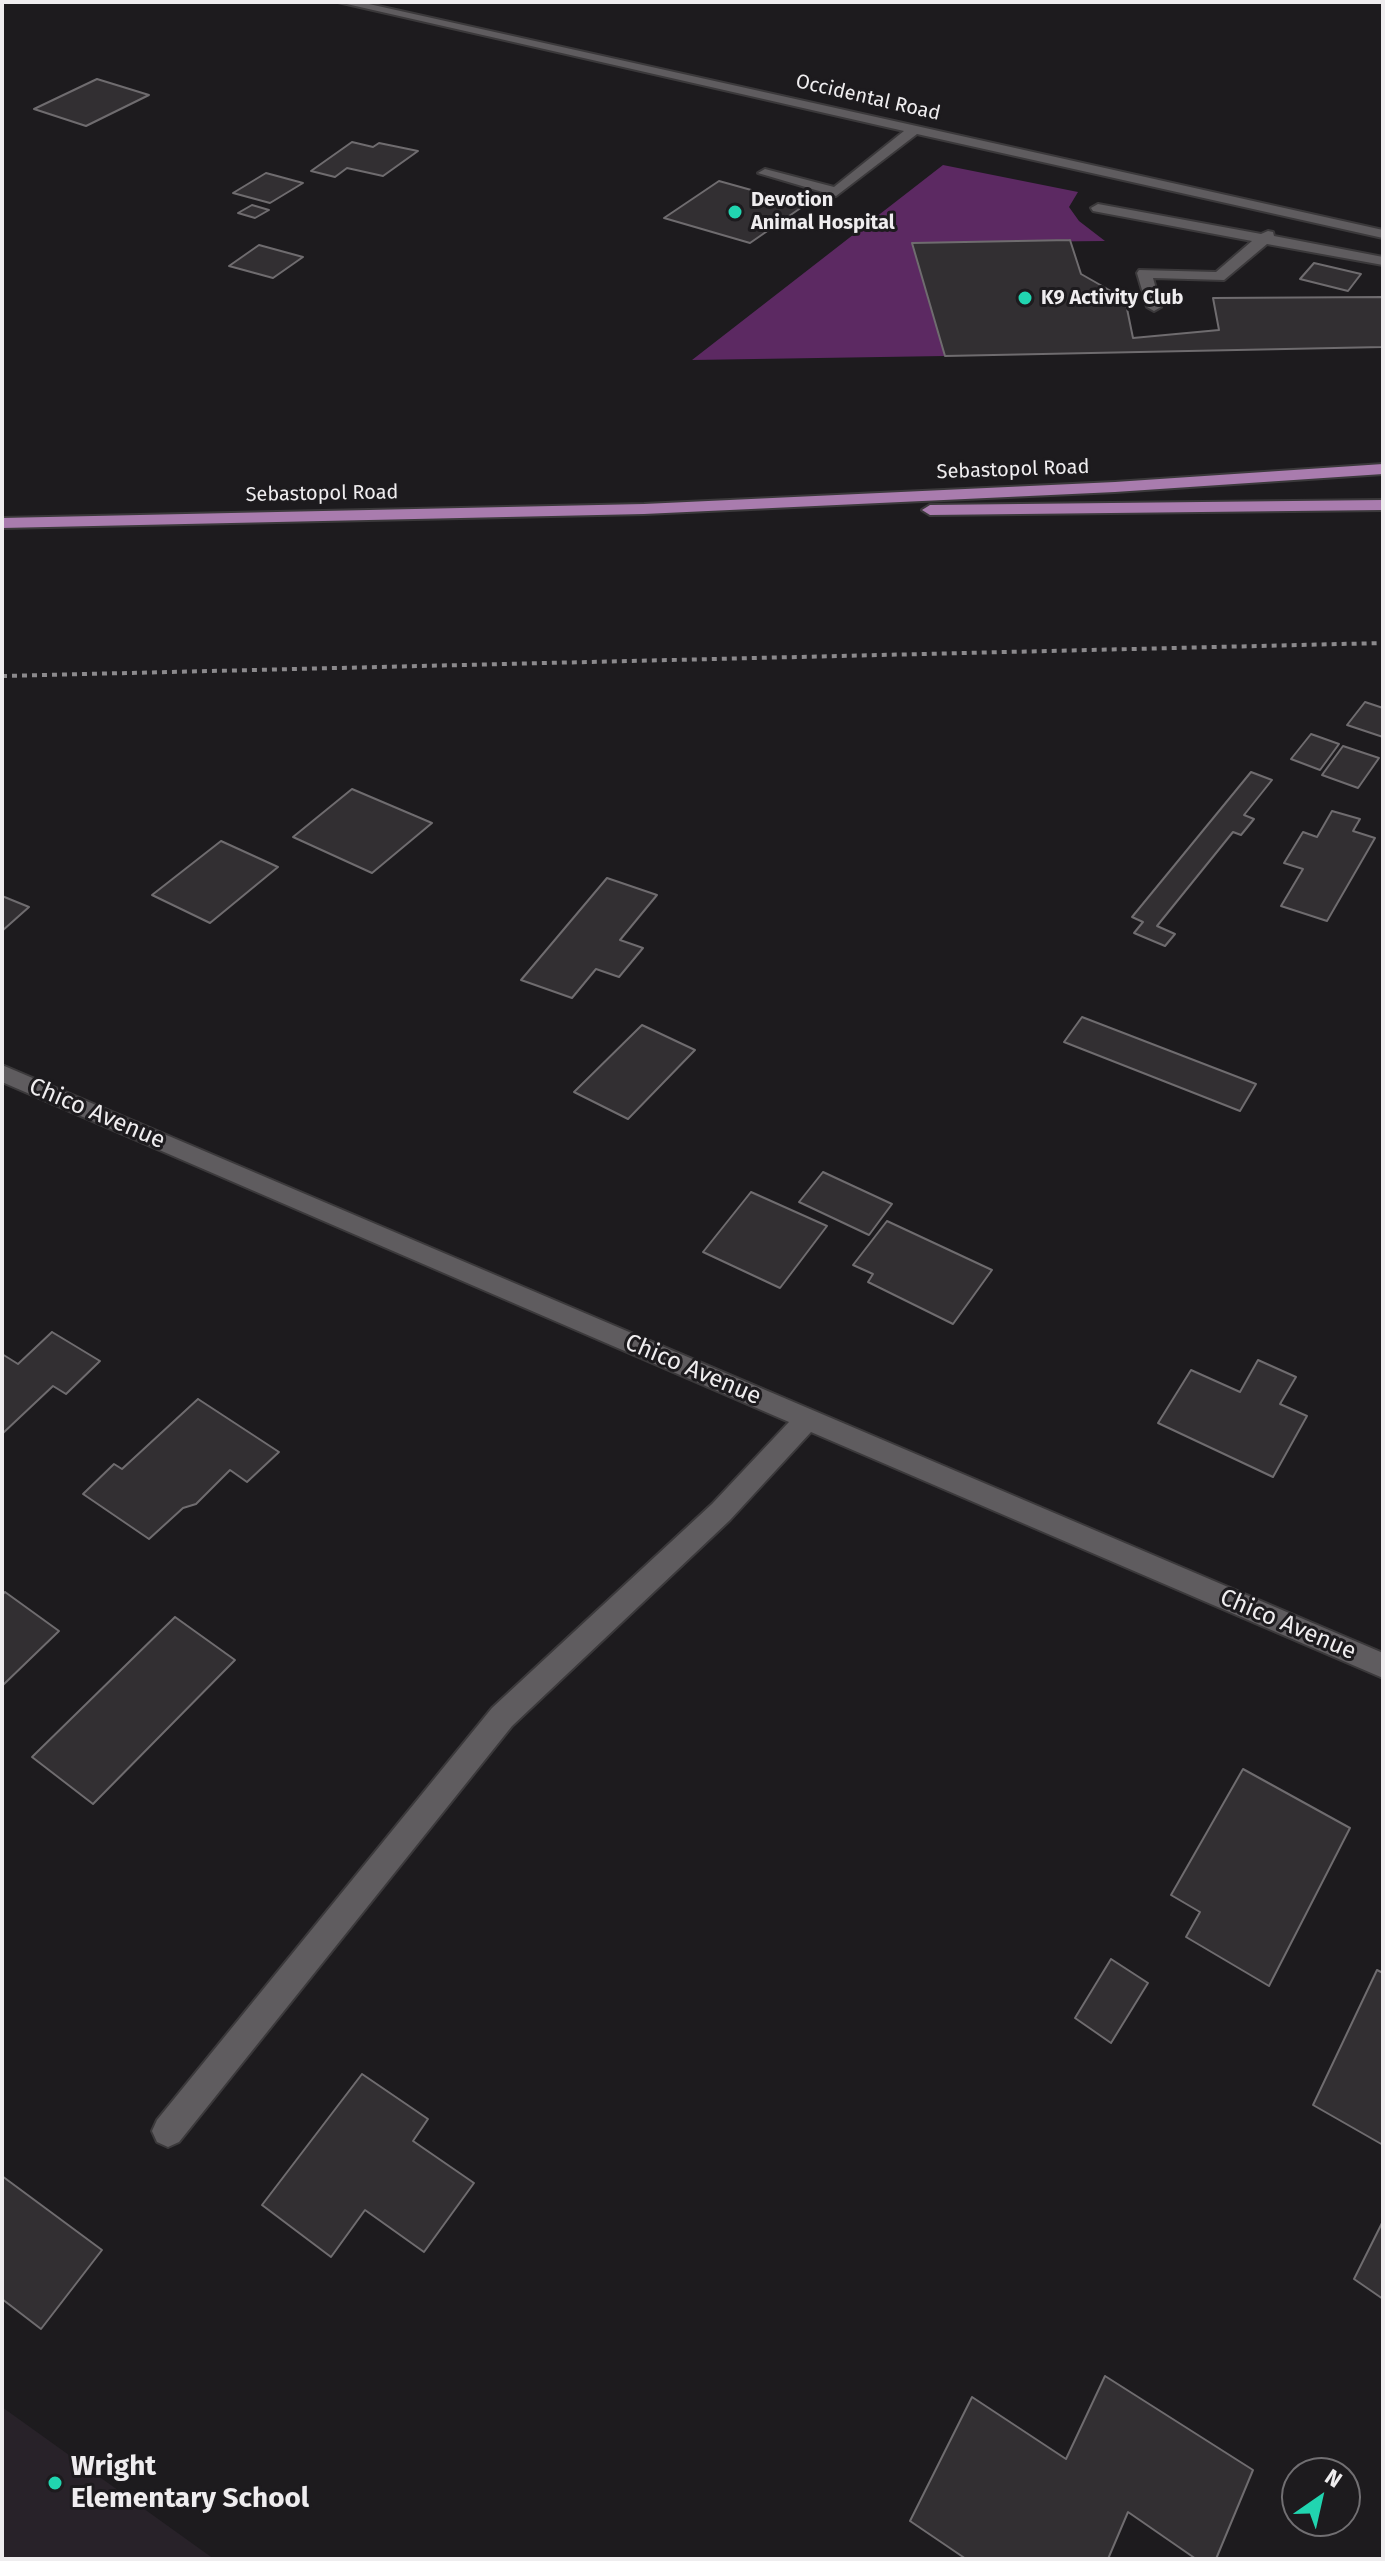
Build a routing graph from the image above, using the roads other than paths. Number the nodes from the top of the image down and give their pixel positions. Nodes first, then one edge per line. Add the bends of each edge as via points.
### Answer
1 (344, 2) edge
2 (915, 129) junction
3 (765, 173) dead end
4 (1098, 208) dead end
5 (1301, 216) junction
6 (1383, 234) edge
7 (1259, 240) junction
8 (1383, 261) edge
9 (1154, 307) dead end
10 (1383, 469) edge
11 (1383, 505) edge
12 (644, 509) junction
13 (2, 523) edge
14 (2, 1073) edge
15 (807, 1419) junction
16 (1383, 1666) edge
17 (168, 2131) dead end

1 - 2 street, Occidental Road
2 - 3 street via 836,192
2 - 5 street, Occidental Road
4 - 7 street
5 - 6 street, Occidental Road
5 - 7 street
7 - 8 street
7 - 9 street via 1219,277 1144,273
10 - 12 main road, Sebastopol Road
11 - 12 main road, Sebastopol Road via 1021,511
12 - 13 main road, Sebastopol Road
14 - 15 street, Chico Avenue
15 - 16 street, Chico Avenue
15 - 17 street via 721,1512 502,1717

